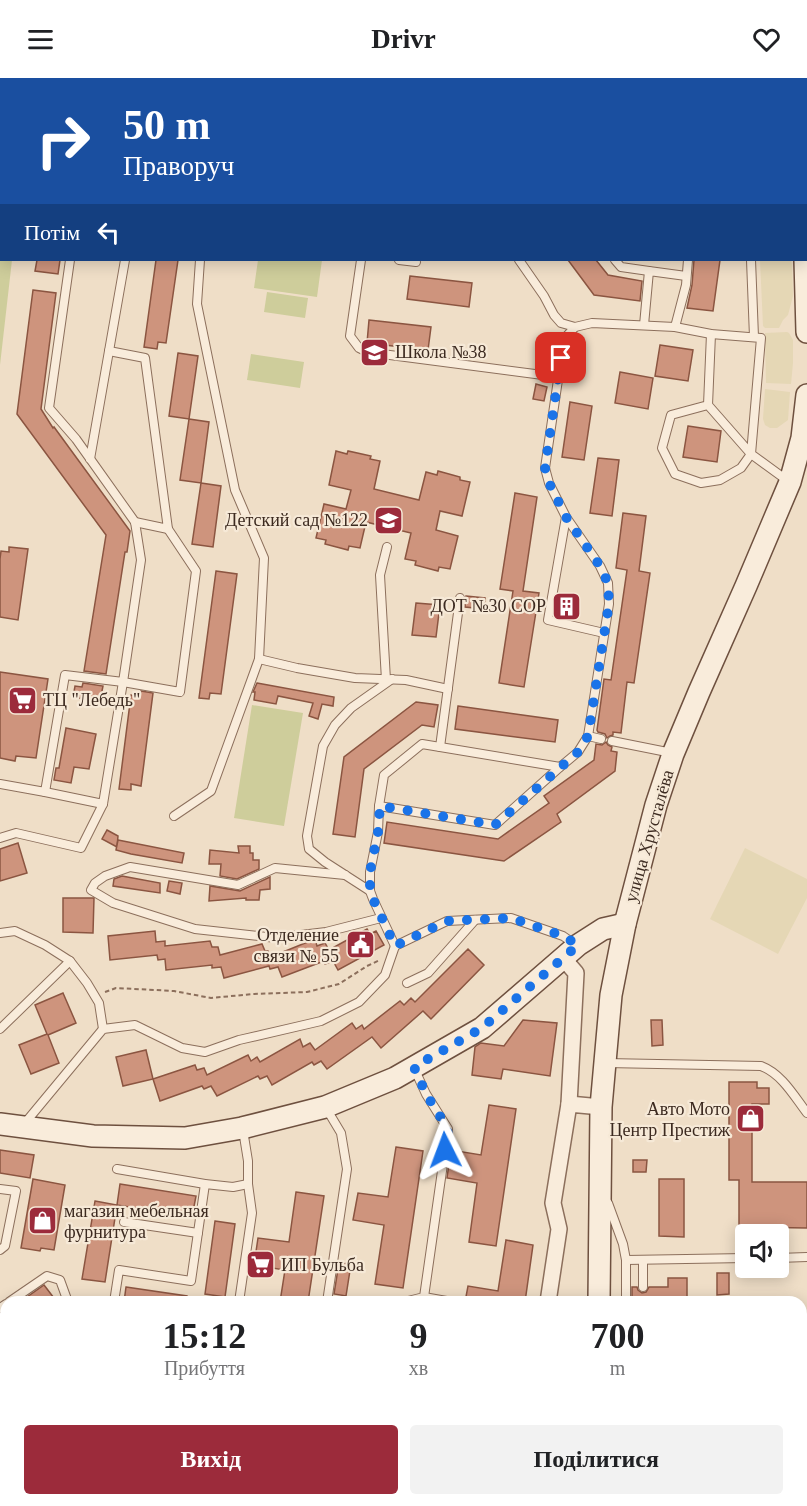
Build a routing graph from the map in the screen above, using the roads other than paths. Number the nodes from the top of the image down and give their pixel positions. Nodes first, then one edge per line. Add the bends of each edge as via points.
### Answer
1 (70, 261) edge
2 (125, 261) edge
3 (200, 261) edge
4 (361, 261) edge
5 (408, 261) edge
6 (520, 261) edge
7 (616, 261) edge
8 (688, 261) edge
9 (752, 261) edge
10 (805, 261) edge
11 (416, 262) dead end
12 (649, 271) junction
13 (686, 276) junction
14 (807, 298) edge
15 (644, 325) junction
16 (575, 327) junction
17 (675, 327) junction
18 (807, 332) edge
19 (711, 334) junction
20 (753, 337) junction
21 (109, 351) junction
22 (558, 377) junction
23 (807, 395) edge
24 (708, 405) junction
25 (804, 437) edge
26 (751, 454) junction
27 (90, 459) junction
28 (798, 487) edge
29 (566, 517) junction
30 (135, 522) junction
31 (168, 529) junction
32 (387, 547) dead end
33 (460, 597) dead end
34 (604, 633) junction
35 (259, 659) junction
36 (389, 680) junction
37 (123, 682) junction
38 (448, 689) junction
39 (588, 736) junction
40 (601, 739) dead end
41 (612, 741) dead end
42 (440, 747) junction
43 (673, 753) junction
44 (560, 767) junction
45 (0, 784) edge
46 (45, 792) junction
47 (104, 804) junction
48 (380, 806) junction
49 (174, 816) dead end
50 (0, 838) edge
51 (345, 874) junction
52 (370, 891) junction
53 (381, 918) junction
54 (475, 920) junction
55 (625, 924) junction
56 (0, 933) edge
57 (395, 946) junction
58 (571, 951) junction
59 (70, 960) junction
60 (407, 983) dead end
61 (0, 1029) edge
62 (103, 1029) junction
63 (605, 1063) junction
64 (414, 1067) junction
65 (569, 1104) junction
66 (325, 1107) junction
67 (601, 1107) junction
68 (807, 1113) edge
69 (0, 1124) edge
70 (22, 1127) junction
71 (243, 1128) junction
72 (117, 1169) dead end
73 (206, 1184) junction
74 (248, 1184) junction
75 (601, 1185) junction
76 (0, 1189) edge
77 (124, 1222) dead end
78 (198, 1233) junction
79 (0, 1250) edge
80 (807, 1257) edge
81 (735, 1258) edge
82 (789, 1258) edge
83 (626, 1260) junction
84 (643, 1260) junction
85 (643, 1287) dead end
86 (17, 1296) edge
87 (67, 1296) edge
88 (115, 1296) edge
89 (240, 1296) edge
90 (328, 1296) edge
91 (424, 1296) edge
92 (549, 1296) edge
93 (599, 1296) edge
94 (626, 1296) edge

1 - 27 lane via 49,408
2 - 21 lane
3 - 35 lane via 197,304 235,490 264,558
4 - 22 lane via 350,336 358,348
5 - 11 lane
6 - 16 lane via 554,315 561,323
7 - 12 lane via 621,267
8 - 13 lane
9 - 20 lane
10 - 14 main road
12 - 13 lane
12 - 15 lane
13 - 17 lane
14 - 18 main road
15 - 16 lane via 592,323
15 - 17 lane
16 - 22 lane via 564,339
17 - 19 lane
19 - 20 lane
19 - 24 lane
20 - 26 lane via 761,338
21 - 27 lane
21 - 31 lane via 145,358
22 - 29 lane via 545,468
23 - 25 main road, улица Хрусталёва
24 - 26 lane
24 - 26 lane via 671,415 662,448 675,474 701,483 720,480 741,468
25 - 28 main road, улица Хрусталёва
26 - 28 lane
27 - 30 lane
28 - 43 main road, улица Хрусталёва via 747,586
29 - 34 lane via 608,583
29 - 34 lane via 548,620
30 - 31 lane
30 - 37 lane via 141,560
31 - 37 lane via 196,571 180,693
32 - 36 lane via 380,575
33 - 38 lane
34 - 39 lane
35 - 36 lane via 355,678
35 - 49 lane via 211,791
36 - 38 lane
36 - 51 lane via 351,708 323,746 307,836 309,849
37 - 46 lane via 65,675
37 - 47 lane
38 - 42 lane
39 - 40 lane
39 - 44 lane via 578,752
41 - 43 lane
42 - 44 lane
42 - 48 lane via 422,744 384,775
43 - 55 main road, улица Хрусталёва
44 - 48 lane via 495,825
45 - 46 lane
46 - 47 lane
47 - 50 lane via 81,848 16,833
48 - 52 lane
51 - 52 lane
51 - 53 lane via 275,868 238,885 130,867 105,876 91,890 113,903 195,929 276,938 326,932
52 - 53 lane
53 - 57 lane
54 - 57 lane via 447,921
54 - 58 lane via 511,918 563,936
54 - 60 lane via 428,973
55 - 58 main road via 603,929
55 - 63 main road, улица Хрусталёва via 610,995
56 - 59 lane via 15,931
57 - 62 lane via 385,975 359,1002 321,1021 205,1052 182,1048 135,1025
58 - 64 main road via 482,1028
58 - 65 street via 576,973
59 - 61 lane
59 - 62 lane via 99,1004
62 - 70 lane
63 - 67 main road, улица Хрусталёва
63 - 68 lane via 762,1066 778,1076
64 - 66 main road
64 - 91 lane via 448,1129
65 - 67 street
65 - 92 street via 553,1203 559,1229
66 - 71 main road
66 - 90 lane via 341,1133 346,1169
67 - 75 main road, улица Хрусталёва
69 - 70 main road
70 - 71 main road via 93,1136 185,1138
71 - 74 lane
72 - 73 lane
73 - 74 lane
73 - 78 lane
74 - 89 lane via 252,1213
75 - 83 lane
75 - 93 main road, улица Хрусталёва
76 - 79 lane via 16,1191 5,1246
77 - 78 lane
78 - 88 lane via 190,1281 119,1270
80 - 82 lane
81 - 84 lane
83 - 84 lane
83 - 94 lane
84 - 85 lane
86 - 87 lane via 47,1276 60,1280

